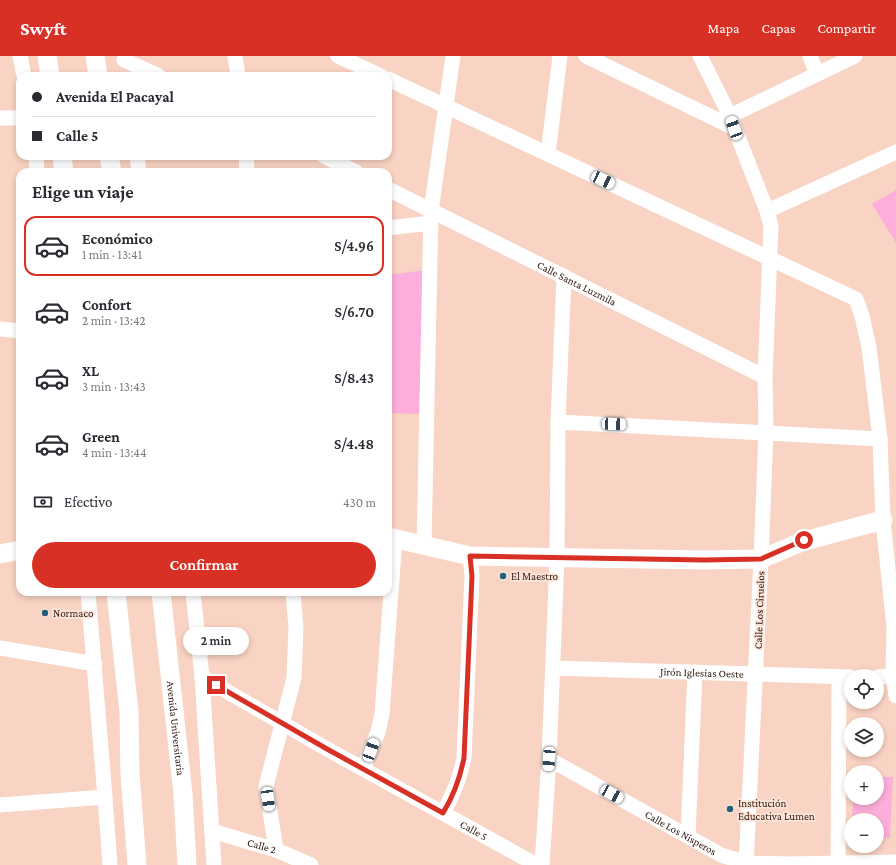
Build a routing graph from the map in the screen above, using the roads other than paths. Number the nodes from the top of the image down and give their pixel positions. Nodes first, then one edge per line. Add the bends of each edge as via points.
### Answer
1 (20, 56) edge
2 (47, 56) edge
3 (95, 56) edge
4 (453, 56) edge
5 (560, 56) edge
6 (586, 56) edge
7 (700, 56) edge
8 (810, 56) edge
9 (854, 56) edge
10 (236, 57) edge
11 (124, 58) edge
12 (344, 58) edge
13 (23, 72) edge
14 (49, 72) edge
15 (97, 72) edge
16 (126, 72) edge
17 (151, 72) edge
18 (238, 72) edge
19 (373, 72) edge
20 (817, 74) junction
21 (392, 81) edge
22 (446, 106) junction
23 (0, 118) edge
24 (16, 118) edge
25 (732, 122) junction
26 (896, 152) edge
27 (548, 154) junction
28 (332, 160) edge
29 (348, 168) edge
30 (392, 192) edge
31 (767, 211) junction
32 (431, 217) junction
33 (392, 227) edge
34 (770, 258) junction
35 (564, 276) junction
36 (0, 330) edge
37 (16, 331) edge
38 (765, 377) junction
39 (558, 422) junction
40 (766, 432) junction
41 (880, 438) junction
42 (889, 520) edge
43 (392, 537) edge
44 (424, 546) junction
45 (16, 551) edge
46 (0, 554) edge
47 (470, 556) junction
48 (557, 558) junction
49 (761, 559) junction
50 (88, 596) edge
51 (116, 596) edge
52 (161, 596) edge
53 (193, 596) edge
54 (294, 596) edge
55 (389, 596) edge
56 (0, 648) edge
57 (94, 664) junction
58 (553, 668) junction
59 (694, 672) junction
60 (756, 673) junction
61 (894, 676) edge
62 (202, 677) junction
63 (844, 677) edge
64 (896, 696) edge
65 (844, 704) edge
66 (282, 723) junction
67 (549, 759) junction
68 (362, 768) junction
69 (106, 797) junction
70 (0, 804) edge
71 (443, 813) junction
72 (134, 821) junction
73 (212, 831) junction
74 (688, 836) junction
75 (276, 850) junction
76 (896, 862) edge
77 (838, 863) junction
78 (746, 864) edge
79 (110, 865) edge
80 (126, 865) edge
81 (137, 865) edge
82 (187, 865) edge
83 (214, 865) edge
84 (311, 865) edge
85 (537, 865) edge
86 (542, 865) edge

1 - 13 street
2 - 14 street
3 - 15 street
4 - 22 street
5 - 27 street
6 - 25 street
7 - 25 street, Calle Los Ciruelos
8 - 20 street
9 - 20 street
10 - 18 street
11 - 16 street
11 - 17 street
12 - 19 street
20 - 25 street
21 - 22 street
22 - 27 street
22 - 32 street
23 - 24 street
25 - 31 street, Calle Los Ciruelos
26 - 31 street
27 - 34 street
28 - 29 street
30 - 32 street, Calle Santa Luzmila
31 - 34 street, Calle Los Ciruelos via 771,226
32 - 33 street
32 - 35 street, Calle Santa Luzmila
32 - 44 street
34 - 38 street, Calle Los Ciruelos
34 - 41 street via 856,299 869,347
35 - 38 street, Calle Santa Luzmila
35 - 39 street
36 - 37 street
38 - 40 street, Calle Los Ciruelos
39 - 40 street
39 - 48 street
40 - 41 street
40 - 49 street, Calle Los Ciruelos
41 - 42 street
42 - 49 street via 804,540
42 - 61 street
43 - 44 street
44 - 47 street
45 - 46 street
47 - 48 street
47 - 71 street via 472,576 464,758 453,796
48 - 49 street
48 - 58 street
49 - 60 street, Calle Los Ciruelos
50 - 57 street
51 - 72 street via 129,712
52 - 82 street, Avenida Universitaria via 183,794
53 - 62 street
54 - 66 street via 294,678
55 - 68 street via 382,714 378,732
56 - 57 street
57 - 69 street
58 - 59 street, Jirón Iglesias Oeste
58 - 67 street
59 - 60 street, Jirón Iglesias Oeste
59 - 74 street
60 - 63 street, Jirón Iglesias Oeste
60 - 78 street, Calle Los Ciruelos
61 - 64 street
62 - 66 street, Calle 5
62 - 73 street
65 - 77 street
66 - 68 street, Calle 5
66 - 75 street via 266,786
67 - 74 street, Calle Los Nisperos
67 - 86 street
68 - 71 street, Calle 5
69 - 70 street
69 - 79 street
71 - 85 street, Calle 5
72 - 80 street
72 - 81 street
73 - 75 street, Calle 2
73 - 83 street
74 - 78 street, Calle Los Nisperos via 721,855
75 - 84 street, Calle 2
76 - 77 street, Calle Los Nisperos
77 - 78 street, Calle Los Nisperos

